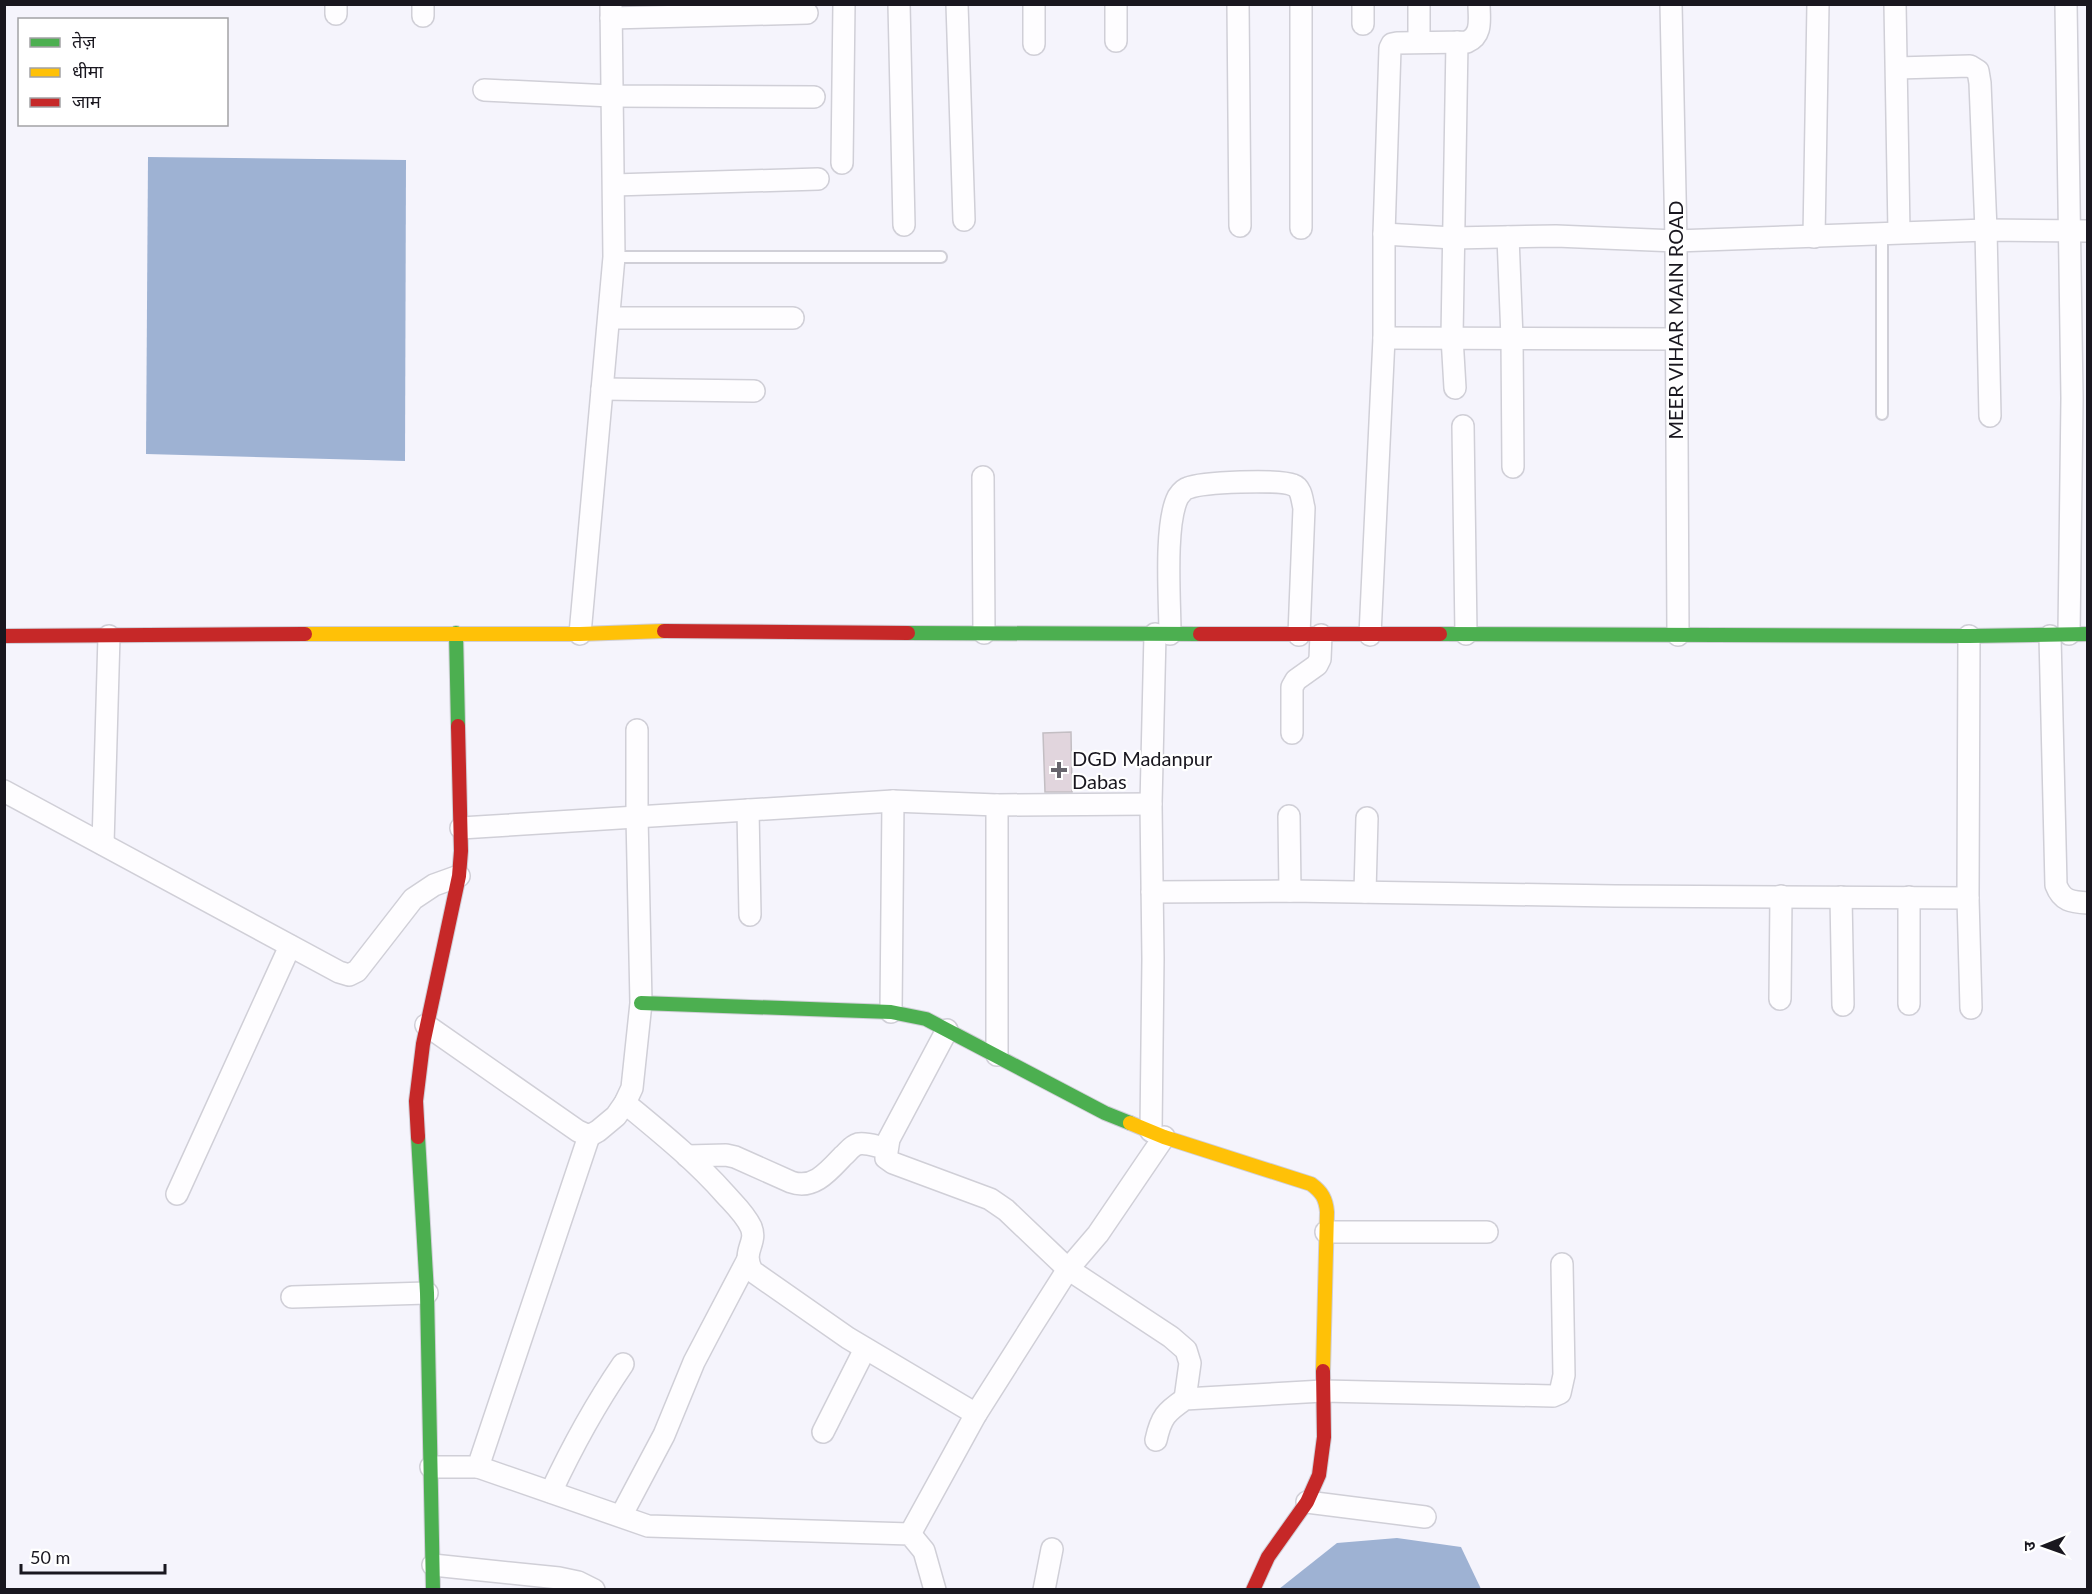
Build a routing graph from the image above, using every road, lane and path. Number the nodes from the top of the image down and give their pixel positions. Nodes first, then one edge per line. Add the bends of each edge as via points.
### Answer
1 (843, 4) edge
2 (900, 4) edge
3 (957, 4) edge
4 (1034, 4) edge
5 (1116, 4) edge
6 (1239, 4) edge
7 (1301, 4) edge
8 (1419, 4) edge
9 (1479, 4) edge
10 (1671, 4) edge
11 (1818, 4) edge
12 (1895, 4) edge
13 (2066, 4) edge
14 (611, 11) edge
15 (807, 13) dead end
16 (1116, 40) dead end
17 (1419, 42) junction
18 (1457, 42) junction
19 (1034, 44) dead end
20 (1897, 68) junction
21 (484, 90) dead end
22 (612, 96) junction
23 (814, 97) dead end
24 (842, 163) dead end
25 (818, 179) dead end
26 (614, 185) junction
27 (964, 220) dead end
28 (904, 225) dead end
29 (1240, 226) dead end
30 (1301, 228) dead end
31 (1986, 230) junction
32 (2079, 231) edge
33 (1891, 233) junction
34 (1384, 234) junction
35 (1508, 237) junction
36 (1814, 237) junction
37 (1453, 238) junction
38 (1676, 241) junction
39 (614, 257) junction
40 (941, 257) dead end
41 (609, 318) junction
42 (793, 318) dead end
43 (1452, 337) junction
44 (1384, 338) junction
45 (1512, 338) junction
46 (1675, 339) junction
47 (1455, 388) dead end
48 (602, 389) junction
49 (754, 391) dead end
50 (1882, 414) dead end
51 (1990, 416) dead end
52 (1462, 426) dead end
53 (1514, 467) dead end
54 (983, 477) dead end
55 (456, 633) junction
56 (984, 633) junction
57 (580, 634) junction
58 (1162, 634) junction
59 (1370, 634) junction
60 (1466, 634) junction
61 (2069, 634) edge
62 (1299, 635) junction
63 (1321, 635) junction
64 (1678, 635) junction
65 (4, 636) edge
66 (109, 636) junction
67 (1969, 636) junction
68 (637, 730) dead end
69 (1292, 733) dead end
70 (4, 791) edge
71 (893, 801) junction
72 (1151, 804) junction
73 (997, 805) junction
74 (748, 810) junction
75 (637, 816) junction
76 (1289, 816) dead end
77 (1367, 818) dead end
78 (461, 828) junction
79 (103, 844) junction
80 (459, 876) junction
81 (1290, 891) junction
82 (1152, 892) junction
83 (1365, 892) junction
84 (1781, 896) junction
85 (1841, 897) junction
86 (1909, 897) junction
87 (1968, 898) junction
88 (2088, 903) edge
89 (750, 915) dead end
90 (290, 946) junction
91 (1780, 999) dead end
92 (641, 1003) junction
93 (1909, 1004) dead end
94 (1843, 1005) dead end
95 (1971, 1008) dead end
96 (891, 1012) junction
97 (426, 1025) junction
98 (947, 1030) junction
99 (997, 1055) junction
100 (626, 1103) junction
101 (1158, 1134) junction
102 (589, 1136) junction
103 (886, 1148) junction
104 (687, 1155) junction
105 (177, 1194) dead end
106 (1326, 1232) junction
107 (1487, 1232) dead end
108 (747, 1261) junction
109 (1562, 1264) dead end
110 (1068, 1269) junction
111 (427, 1293) junction
112 (292, 1297) dead end
113 (865, 1349) junction
114 (623, 1364) dead end
115 (1323, 1391) junction
116 (1185, 1399) junction
117 (976, 1414) junction
118 (823, 1432) dead end
119 (1156, 1440) dead end
120 (431, 1467) junction
121 (478, 1467) junction
122 (551, 1492) junction
123 (1307, 1503) junction
124 (621, 1516) junction
125 (1425, 1517) dead end
126 (910, 1533) junction
127 (1052, 1549) dead end
128 (433, 1565) junction
129 (433, 1590) edge
130 (594, 1590) edge
131 (935, 1590) edge
132 (1044, 1590) edge
133 (1253, 1590) edge

1 - 24 street
2 - 28 street
3 - 27 street
4 - 19 street
5 - 16 street
6 - 29 street
7 - 30 street
8 - 17 street
9 - 18 street via 1479,32 1474,39
10 - 38 street, MEER VIHAR MAIN ROAD
11 - 36 street
12 - 20 street
13 - 32 street
14 - 15 street
14 - 22 street
17 - 18 street
17 - 34 street via 1392,44 1390,48
18 - 37 street
20 - 31 street via 1970,66 1978,71
20 - 33 street
21 - 22 street
22 - 23 street
22 - 26 street
25 - 26 street
26 - 39 street
31 - 32 street
31 - 33 street
31 - 51 street
32 - 61 street
33 - 36 street
33 - 50 lane
34 - 37 street
34 - 44 street
35 - 37 street
35 - 38 street
35 - 45 street
36 - 38 street
37 - 43 street
38 - 46 street, MEER VIHAR MAIN ROAD
39 - 40 lane
39 - 41 street
41 - 42 street
41 - 48 street
43 - 44 street
43 - 45 street
43 - 47 street
44 - 59 street
45 - 46 street
45 - 53 street
46 - 64 street, MEER VIHAR MAIN ROAD
48 - 49 street
48 - 57 street
52 - 60 street
54 - 56 street
55 - 57 street
55 - 66 street
55 - 78 street
56 - 57 street
56 - 58 street
58 - 62 street
58 - 62 street via 1171,516 1179,496 1186,488 1196,486 1264,482 1294,485 1300,491 1304,508
58 - 72 street
59 - 60 street
59 - 63 street
60 - 64 street
61 - 67 street
61 - 88 street via 2056,885 2068,901
62 - 63 street
63 - 69 street via 1317,665 1292,687
64 - 67 street
65 - 66 street
66 - 79 street
67 - 87 street
68 - 75 street
70 - 79 street
71 - 73 street
71 - 74 street
71 - 96 street
72 - 73 street
72 - 82 street
73 - 99 street
74 - 75 street
74 - 89 street
75 - 78 street
75 - 92 street
76 - 81 street
77 - 83 street
78 - 80 street
79 - 90 street
80 - 90 street via 413,899 357,971 349,975
80 - 97 street
81 - 82 street
81 - 83 street
82 - 101 street
83 - 84 street
84 - 85 street
84 - 91 street
85 - 86 street
85 - 94 street
86 - 87 street
86 - 93 street
87 - 95 street
90 - 105 street
92 - 96 street
92 - 100 street via 632,1088
96 - 98 street via 926,1019
97 - 102 street
97 - 111 street via 416,1101
98 - 99 street
98 - 103 street
99 - 101 street via 1105,1113
100 - 102 street via 616,1116
100 - 104 street
101 - 106 street via 1320,1189 1326,1199
101 - 110 street via 1098,1233
102 - 121 street
103 - 104 street via 855,1145 808,1185 791,1182 735,1157
103 - 110 street via 886,1158 894,1163 990,1199
104 - 108 street via 703,1168 752,1229
106 - 107 street
106 - 115 street
108 - 113 street via 761,1278
108 - 124 street
109 - 115 street via 1564,1375 1560,1393 1553,1396
110 - 116 street via 1186,1350 1190,1363
110 - 117 street
111 - 112 street
111 - 120 street
113 - 117 street
113 - 118 street
114 - 122 street via 598,1401
115 - 116 street
115 - 123 street via 1324,1437 1319,1475
116 - 119 street via 1168,1411
117 - 126 street
120 - 121 street
120 - 128 street
121 - 122 street
122 - 124 street
123 - 125 street
123 - 133 street via 1268,1557
124 - 126 street via 648,1526
126 - 131 street via 924,1551
127 - 132 street
128 - 129 street
128 - 130 street via 559,1578

